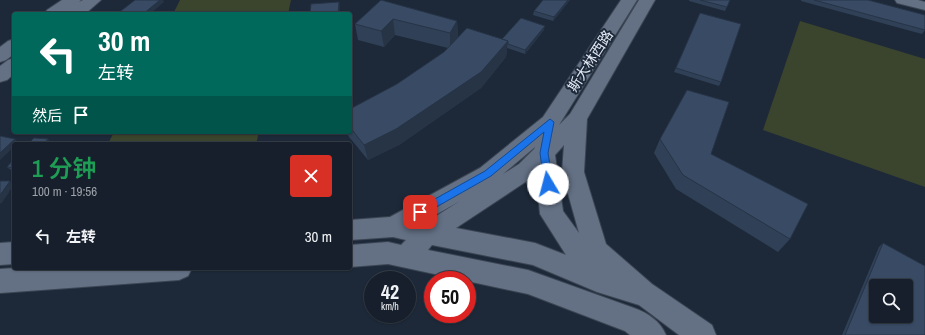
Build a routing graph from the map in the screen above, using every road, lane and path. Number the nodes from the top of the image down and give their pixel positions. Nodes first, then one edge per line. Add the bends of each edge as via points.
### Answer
1 (73, 0) edge
2 (93, 0) edge
3 (629, 0) edge
4 (647, 0) edge
5 (902, 0) edge
6 (925, 6) edge
7 (56, 12) edge
8 (77, 12) edge
9 (12, 47) edge
10 (0, 56) edge
11 (12, 66) edge
12 (0, 76) edge
13 (577, 119) junction
14 (550, 122) junction
15 (544, 153) junction
16 (393, 227) junction
17 (352, 230) edge
18 (427, 234) junction
19 (12, 253) edge
20 (0, 254) edge
21 (352, 256) edge
22 (406, 257) junction
23 (151, 270) edge
24 (595, 278) junction
25 (0, 281) edge
26 (646, 294) junction
27 (643, 328) edge
28 (702, 335) edge

1 - 7 main road
2 - 8 main road
3 - 14 main road, 斯大林西路
4 - 13 main road, 斯大林西路
5 - 6 street
9 - 10 main road
11 - 12 main road
13 - 15 main road
13 - 26 main road via 573,172 596,250
14 - 15 main road
14 - 16 main road via 488,174
15 - 18 main road via 527,170
15 - 24 main road via 552,214
16 - 17 main road
16 - 18 main road
18 - 22 main road
18 - 24 main road via 536,254
19 - 20 main road
21 - 22 main road via 388,253
22 - 27 main road via 528,282
23 - 25 main road
24 - 26 main road
24 - 27 main road
26 - 28 main road

